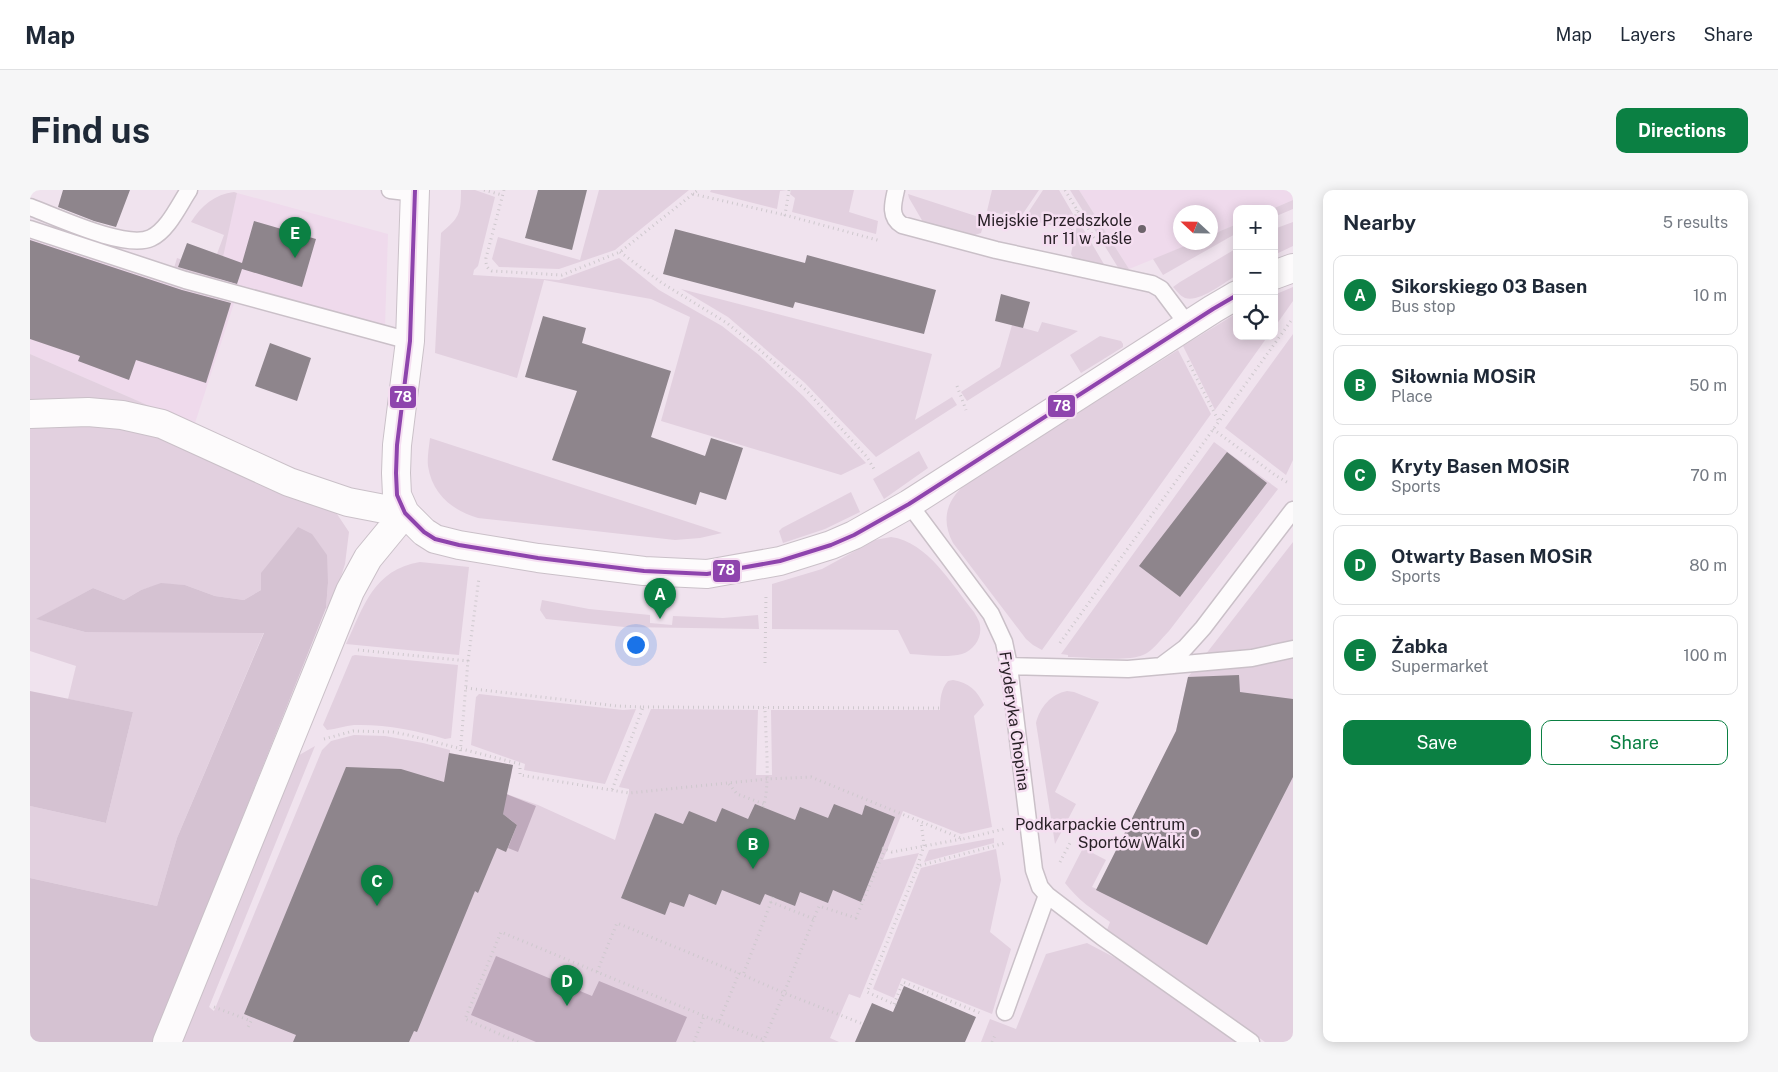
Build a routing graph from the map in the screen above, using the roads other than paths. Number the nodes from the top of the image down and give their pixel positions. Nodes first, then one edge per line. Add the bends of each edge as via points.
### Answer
1 (189, 190) edge
2 (896, 190) edge
3 (406, 191) edge
4 (30, 207) edge
5 (30, 229) edge
6 (1293, 268) edge
7 (1278, 274) edge
8 (1233, 297) edge
9 (1181, 329) junction
10 (410, 341) junction
11 (30, 414) edge
12 (909, 504) junction
13 (1293, 510) edge
14 (405, 513) junction
15 (1293, 649) edge
16 (1009, 666) junction
17 (1159, 667) junction
18 (1047, 895) junction
19 (1005, 1012) dead end
20 (166, 1042) edge
21 (1251, 1042) edge

1 - 4 lane via 162,230 143,241 113,238
2 - 9 lane via 894,217 902,225 996,250 1152,284 1160,289
3 - 10 street
5 - 10 lane via 185,280
6 - 7 street
8 - 9 street
9 - 12 street
10 - 14 street via 396,473 397,496
11 - 14 street via 88,412 162,424 289,482 348,502
12 - 14 street via 831,545 780,561 706,574 644,571 459,545 440,541 424,532
12 - 16 lane, Fryderyka Chopina via 991,614 1004,642
13 - 17 lane via 1203,628 1178,654
14 - 20 street via 368,558 350,591
15 - 17 lane via 1252,658
16 - 17 lane via 1128,670
16 - 18 lane, Fryderyka Chopina via 1036,877
18 - 19 lane
18 - 21 lane, Fryderyka Chopina

